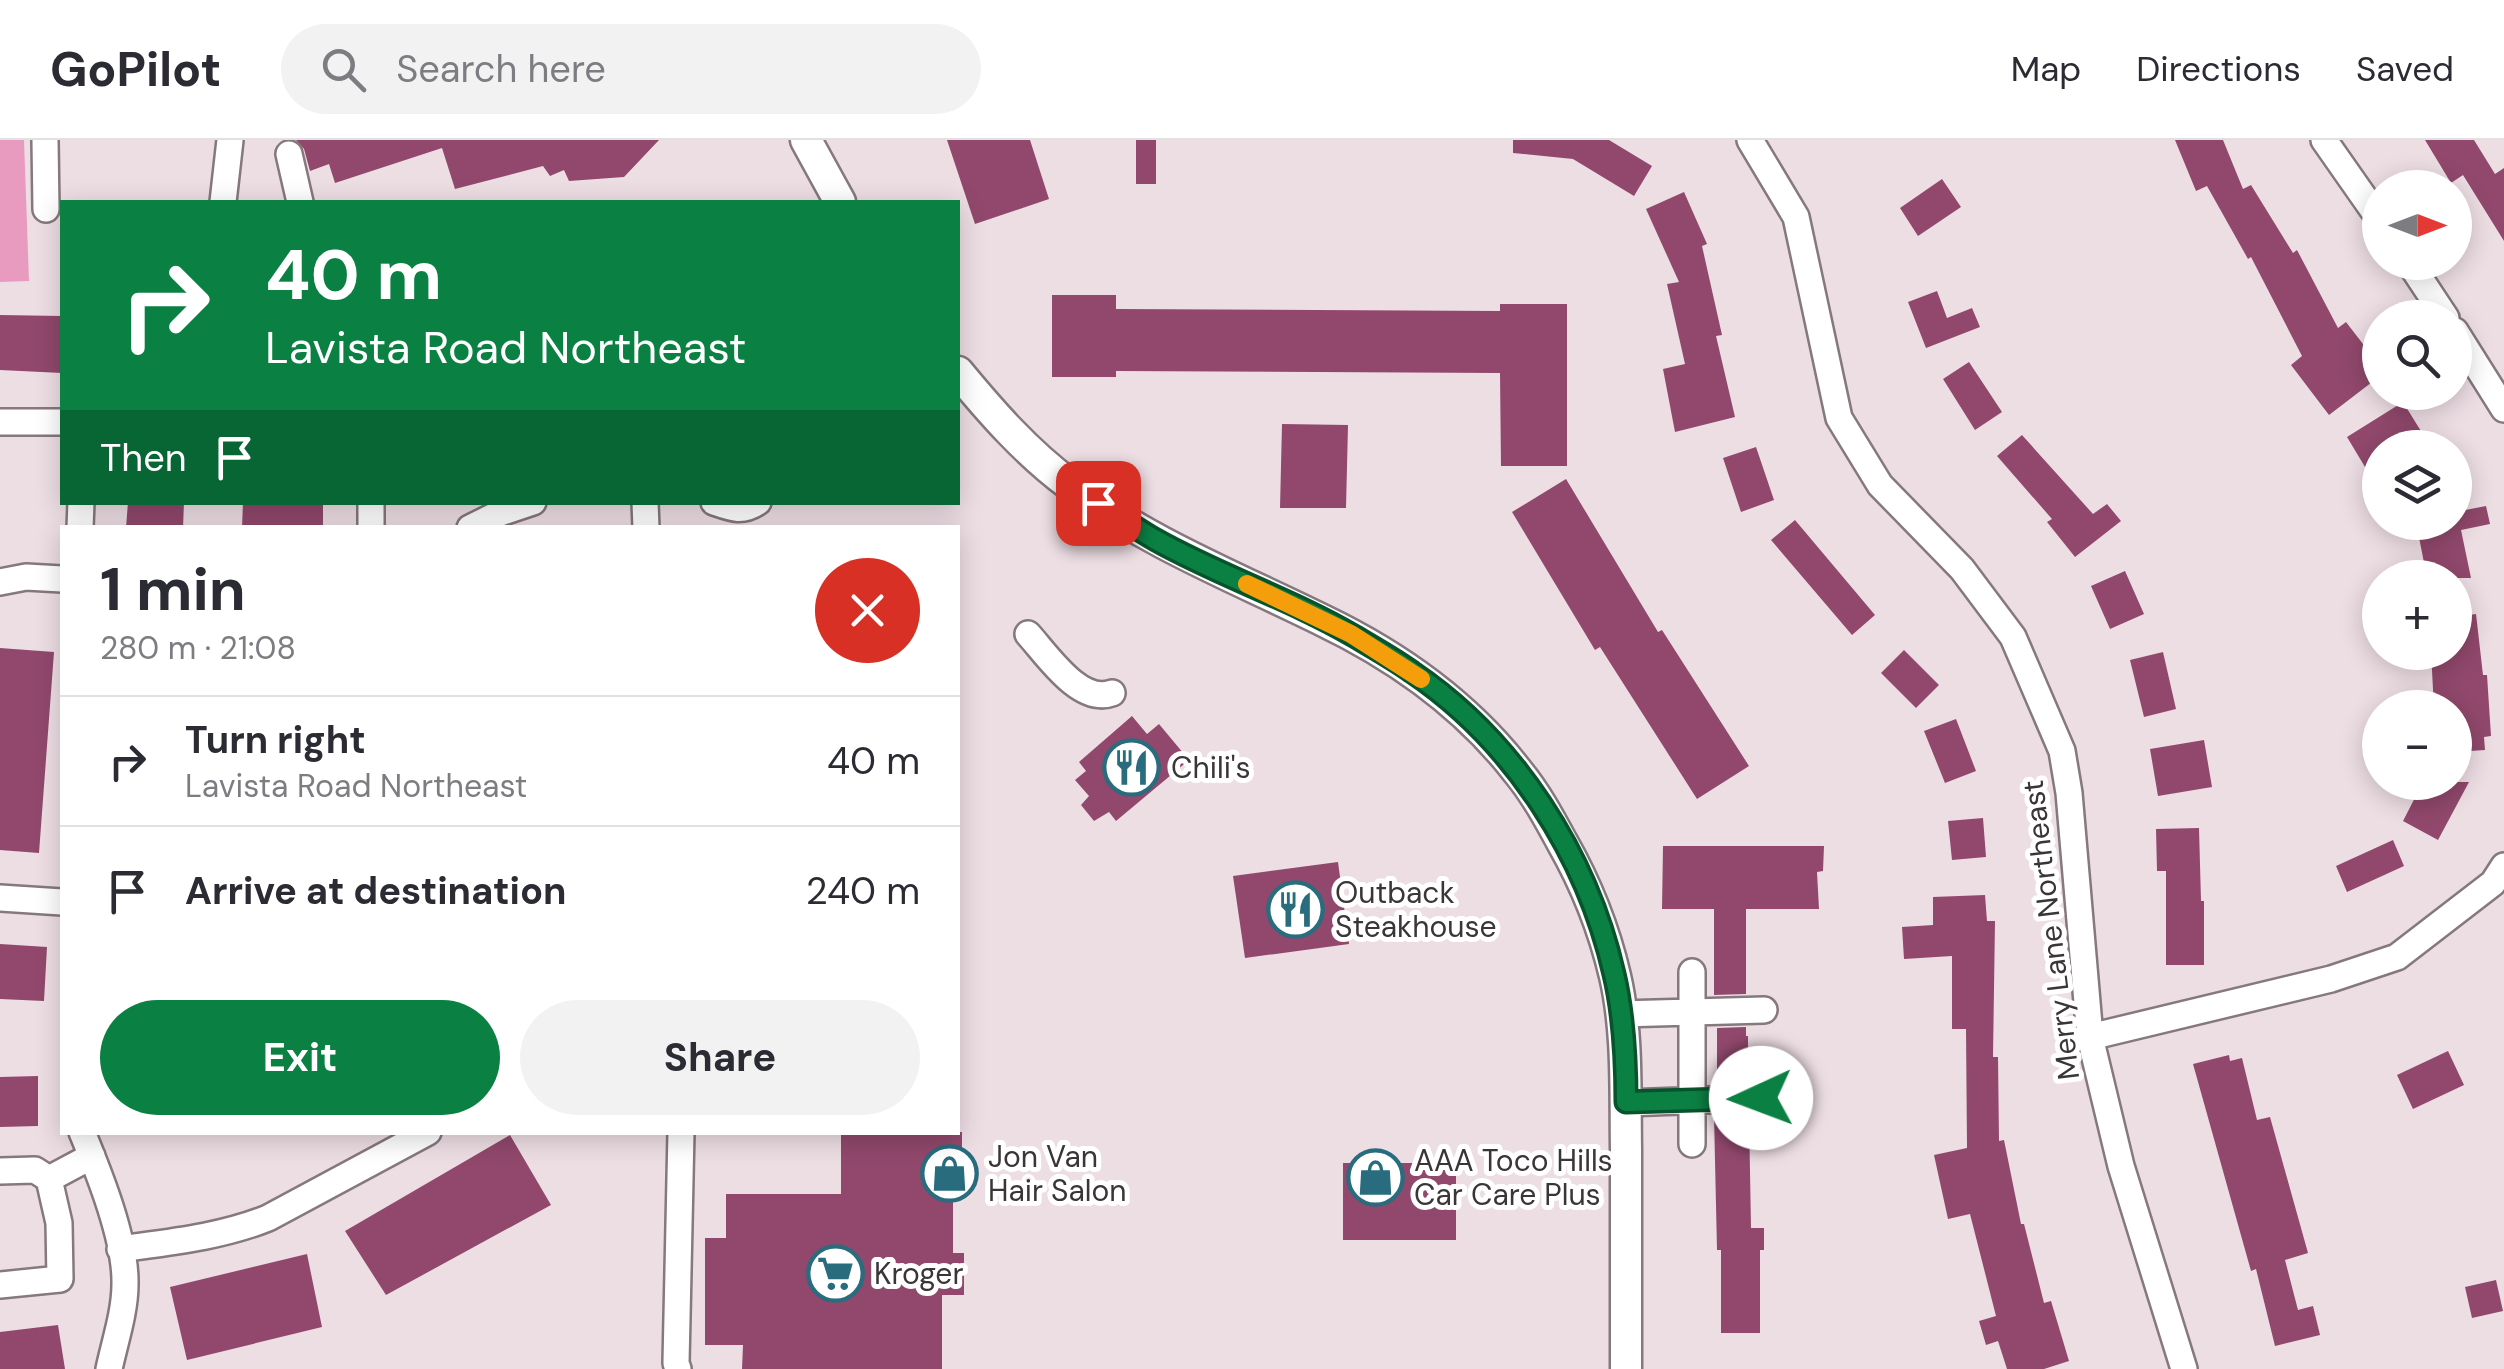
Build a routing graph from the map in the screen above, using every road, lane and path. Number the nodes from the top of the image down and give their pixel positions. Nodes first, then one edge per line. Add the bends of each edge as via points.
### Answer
1 (44, 140) edge
2 (230, 140) edge
3 (806, 140) edge
4 (1750, 140) edge
5 (2324, 140) edge
6 (290, 154) dead end
7 (2362, 194) edge
8 (223, 200) edge
9 (300, 200) edge
10 (839, 200) edge
11 (46, 209) dead end
12 (2472, 359) edge
13 (960, 374) edge
14 (2504, 409) edge
15 (0, 422) edge
16 (60, 422) edge
17 (524, 505) edge
18 (723, 505) edge
19 (754, 505) edge
20 (476, 525) edge
21 (60, 579) edge
22 (0, 582) edge
23 (1028, 634) dead end
24 (1112, 693) dead end
25 (2504, 866) edge
26 (0, 898) edge
27 (60, 902) edge
28 (1692, 972) dead end
29 (1764, 1010) dead end
30 (1691, 1012) junction
31 (1620, 1014) junction
32 (2090, 1037) junction
33 (1761, 1098) dead end
34 (1691, 1100) junction
35 (1626, 1102) junction
36 (422, 1135) edge
37 (681, 1135) edge
38 (87, 1144) edge
39 (1692, 1144) dead end
40 (0, 1170) edge
41 (49, 1179) junction
42 (120, 1250) junction
43 (0, 1285) edge
44 (109, 1369) edge
45 (678, 1369) edge
46 (1626, 1369) edge
47 (2184, 1369) edge

1 - 11 street
2 - 8 street
3 - 10 main road
4 - 32 street, Merry Lane Northeast via 1796,217 1840,418 1880,485 1962,569 2013,637 2062,751
5 - 7 street
6 - 9 street
12 - 14 street
13 - 31 main road via 1003,426 1069,484 1157,541 1351,634 1414,672 1495,744 1539,801 1579,873 1600,922
15 - 16 street
17 - 20 street
18 - 19 street
21 - 22 street
23 - 24 street via 1081,688 1103,697
25 - 32 street via 2493,883 2397,957
26 - 27 street
28 - 30 street
29 - 30 street
30 - 31 street
30 - 34 street
31 - 35 main road
32 - 47 street, Merry Lane Northeast via 2120,1166
33 - 34 street
34 - 35 street
34 - 39 street
35 - 46 main road
36 - 42 street via 243,1228
37 - 45 street
38 - 41 street
38 - 42 street
40 - 41 street via 35,1170
41 - 43 street via 59,1223 60,1279
42 - 44 street via 125,1288

